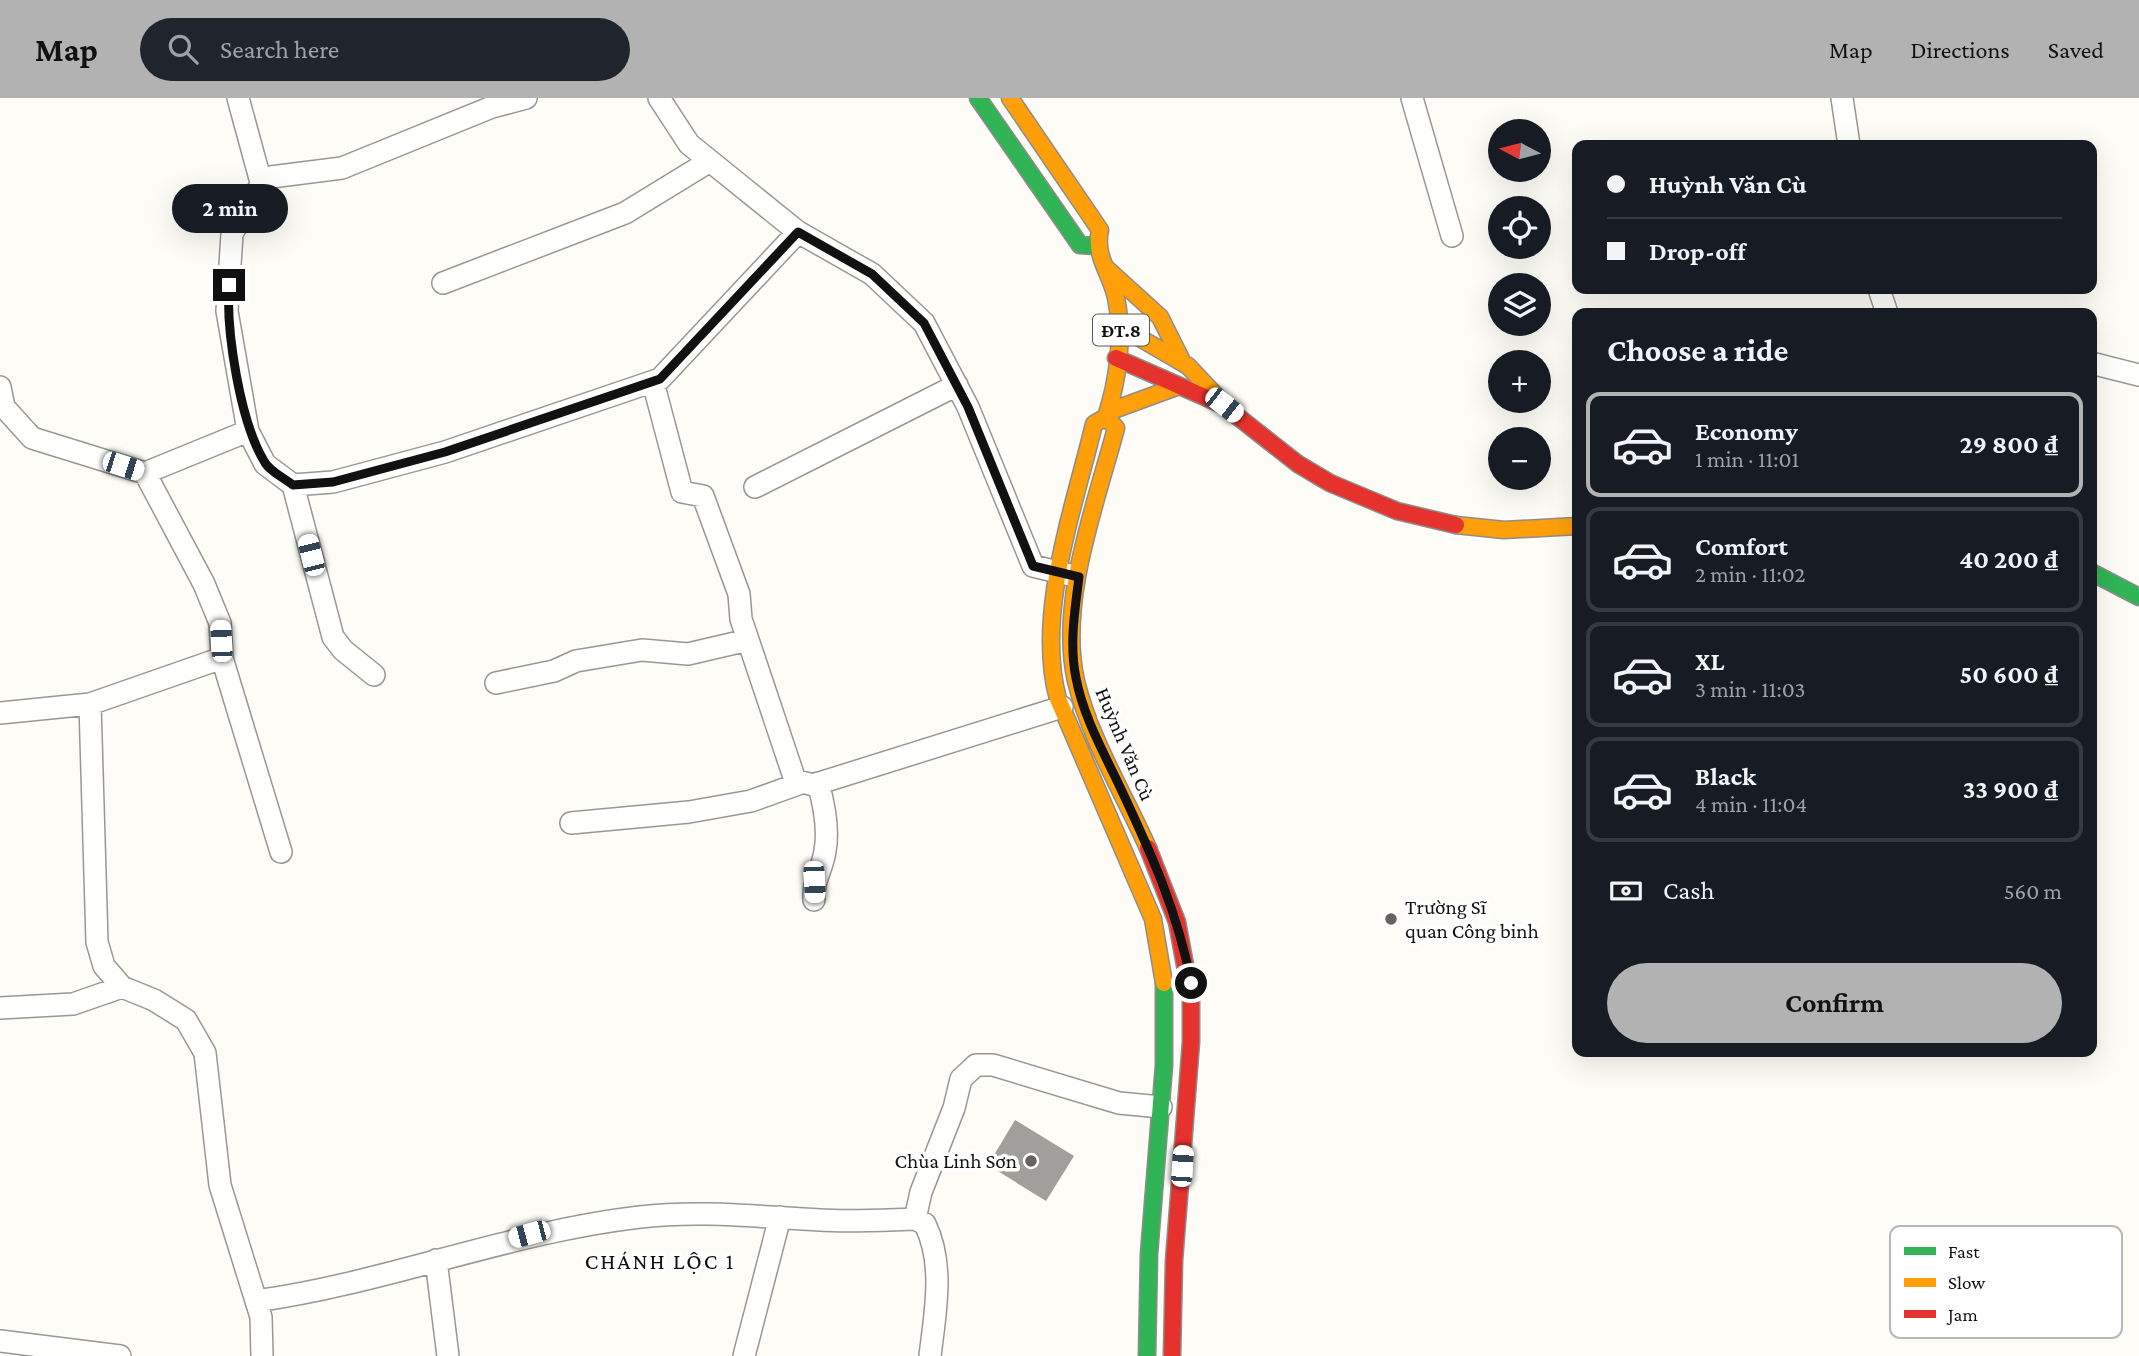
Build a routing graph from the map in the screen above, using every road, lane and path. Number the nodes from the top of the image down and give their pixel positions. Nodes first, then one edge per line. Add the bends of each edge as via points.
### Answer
1 (238, 98) edge
2 (526, 98) edge
3 (659, 98) edge
4 (978, 98) edge
5 (1010, 98) edge
6 (1412, 98) edge
7 (1842, 98) edge
8 (1848, 140) edge
9 (710, 161) junction
10 (262, 186) junction
11 (798, 232) junction
12 (1452, 236) dead end
13 (1095, 246) junction
14 (1103, 266) junction
15 (443, 284) dead end
16 (1121, 327) junction
17 (1116, 358) junction
18 (1181, 359) junction
19 (2097, 364) edge
20 (2139, 375) edge
21 (653, 382) junction
22 (957, 385) junction
23 (1179, 386) junction
24 (0, 387) edge
25 (1224, 405) junction
26 (1107, 414) junction
27 (248, 431) junction
28 (145, 474) junction
29 (293, 485) junction
30 (755, 487) dead end
31 (1572, 527) edge
32 (1058, 572) junction
33 (2097, 575) edge
34 (1079, 577) junction
35 (2139, 597) edge
36 (748, 640) junction
37 (222, 659) junction
38 (374, 676) dead end
39 (496, 683) dead end
40 (90, 704) junction
41 (1062, 708) junction
42 (0, 713) edge
43 (810, 783) junction
44 (571, 823) dead end
45 (281, 852) dead end
46 (814, 900) dead end
47 (122, 987) junction
48 (0, 1008) edge
49 (1161, 1107) junction
50 (780, 1217) junction
51 (915, 1219) junction
52 (436, 1259) junction
53 (256, 1301) junction
54 (0, 1341) edge
55 (120, 1356) edge
56 (262, 1356) edge
57 (448, 1356) edge
58 (744, 1356) edge
59 (930, 1356) edge
60 (1147, 1356) edge
61 (1172, 1356) edge

1 - 10 street
2 - 10 street via 492,107 342,168 271,177
3 - 9 street via 690,144
4 - 13 main road via 1080,245
5 - 13 main road, Huỳnh Văn Cù / ĐT.8 via 1100,230
6 - 12 street
7 - 8 street
9 - 11 street
9 - 15 street via 625,214
10 - 27 street via 252,195 232,234 228,298
11 - 21 street
11 - 22 street via 872,274 924,323
13 - 14 main road, Huỳnh Văn Cù / ĐT.8
14 - 16 main road, Huỳnh Văn Cù / ĐT.8 via 1115,294
14 - 18 main road via 1157,312 1172,333
16 - 17 main road, Huỳnh Văn Cù / ĐT.8
16 - 18 main road
17 - 23 main road
17 - 26 main road, Huỳnh Văn Cù / ĐT.8
18 - 25 main road
19 - 20 street
21 - 29 street via 445,452 333,482
21 - 36 street via 682,492 703,496 739,594
22 - 30 street
22 - 32 street via 1033,566
23 - 25 main road
23 - 26 main road
24 - 28 street via 4,407 32,438
25 - 31 main road via 1299,464 1382,507 1440,524 1539,532
26 - 32 main road via 1094,424
26 - 34 main road, Huỳnh Văn Cù / ĐT.8 via 1116,428
27 - 28 street
27 - 29 street via 265,464
28 - 37 street via 204,584 220,623
29 - 38 street via 333,637
32 - 34 street
32 - 41 main road via 1050,656
33 - 35 main road
34 - 61 main road, Huỳnh Văn Cù / ĐT.8 via 1073,643 1076,682 1157,866 1181,932 1191,983 1171,1301
36 - 39 street via 688,654 642,650 576,661 554,671
36 - 43 street via 795,780
37 - 40 street
37 - 45 street
40 - 42 street
40 - 47 street via 97,942 104,966
41 - 43 street
41 - 49 main road via 1153,919 1162,953 1166,991
43 - 44 street via 751,801 690,812
43 - 46 street via 826,838
47 - 48 street via 73,1004
47 - 53 street via 186,1020 205,1053 220,1185
49 - 51 street via 1119,1103 976,1065 961,1079
49 - 60 main road via 1150,1233
50 - 51 street
50 - 52 street via 720,1213 641,1217 529,1234
50 - 58 street
51 - 59 street via 925,1224 935,1256 937,1293
52 - 53 street via 330,1288
52 - 57 street
53 - 56 street
54 - 55 street

